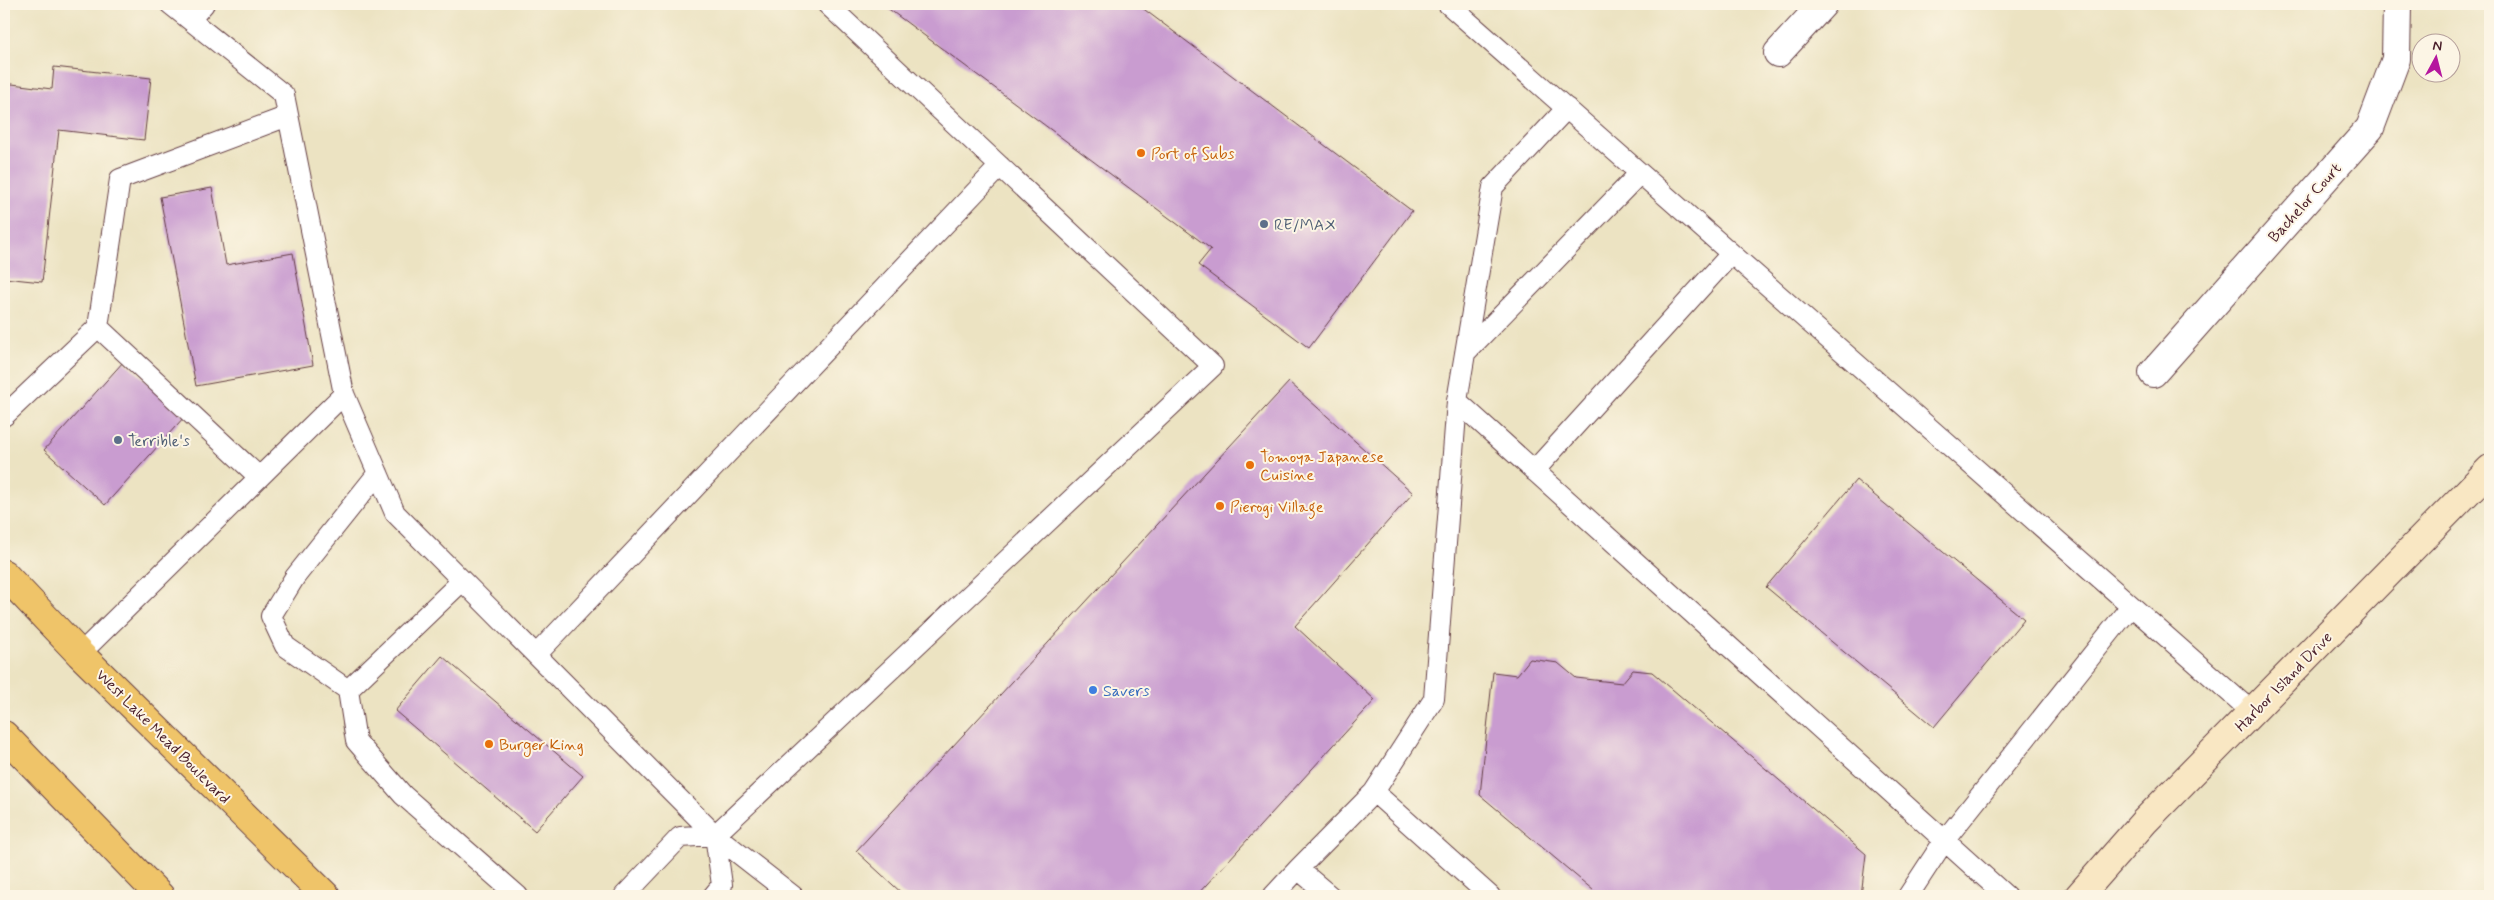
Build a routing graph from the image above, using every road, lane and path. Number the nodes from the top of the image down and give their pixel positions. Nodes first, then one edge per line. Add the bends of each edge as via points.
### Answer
1 (170, 4) edge
2 (204, 4) edge
3 (827, 4) edge
4 (1448, 4) edge
5 (1823, 4) edge
6 (2397, 4) edge
7 (190, 20) junction
8 (1778, 53) dead end
9 (1567, 108) junction
10 (288, 116) junction
11 (1000, 166) junction
12 (1640, 173) junction
13 (1732, 254) junction
14 (98, 327) junction
15 (1465, 353) junction
16 (2153, 373) dead end
17 (344, 394) junction
18 (1457, 402) junction
19 (4, 416) edge
20 (2490, 469) edge
21 (1534, 472) junction
22 (378, 473) junction
23 (259, 477) junction
24 (4, 574) edge
25 (462, 581) junction
26 (2131, 606) junction
27 (80, 654) junction
28 (536, 655) junction
29 (348, 690) junction
30 (2252, 712) junction
31 (4, 735) edge
32 (1374, 792) junction
33 (716, 835) junction
34 (1944, 841) junction
35 (1298, 869) junction
36 (160, 896) edge
37 (326, 896) edge
38 (518, 896) edge
39 (624, 896) edge
40 (713, 896) edge
41 (793, 896) edge
42 (1273, 896) edge
43 (1330, 896) edge
44 (1490, 896) edge
45 (1908, 896) edge
46 (2006, 896) edge
47 (2079, 896) edge

1 - 7 lane
2 - 7 lane
3 - 11 lane
4 - 9 lane
5 - 8 street
6 - 16 street, Bachelor Court via 2396,59 2370,128
7 - 10 lane via 284,94
9 - 12 lane
9 - 15 lane via 1493,187
10 - 14 lane via 120,179
10 - 17 lane
11 - 28 lane
11 - 33 lane via 1213,366
12 - 13 lane
12 - 15 lane
13 - 21 lane
13 - 26 lane
14 - 19 lane
14 - 23 lane
15 - 18 lane
17 - 22 lane
17 - 23 lane
18 - 21 lane
18 - 32 lane via 1434,699
20 - 30 street, Harbor Island Drive
21 - 34 lane
22 - 25 lane via 395,513
22 - 29 lane via 295,577 270,616 285,646
23 - 27 lane
24 - 27 main road, West Lake Mead Boulevard
25 - 28 lane
25 - 29 lane
26 - 30 lane
26 - 34 lane
27 - 37 main road, West Lake Mead Boulevard
28 - 33 lane
29 - 38 lane via 356,741 403,795
30 - 47 street, Harbor Island Drive via 2144,822
31 - 36 main road
32 - 35 lane
32 - 44 lane
33 - 39 lane via 680,837
33 - 40 lane via 722,885
33 - 41 lane
34 - 45 lane
34 - 46 lane
35 - 42 lane
35 - 43 lane

